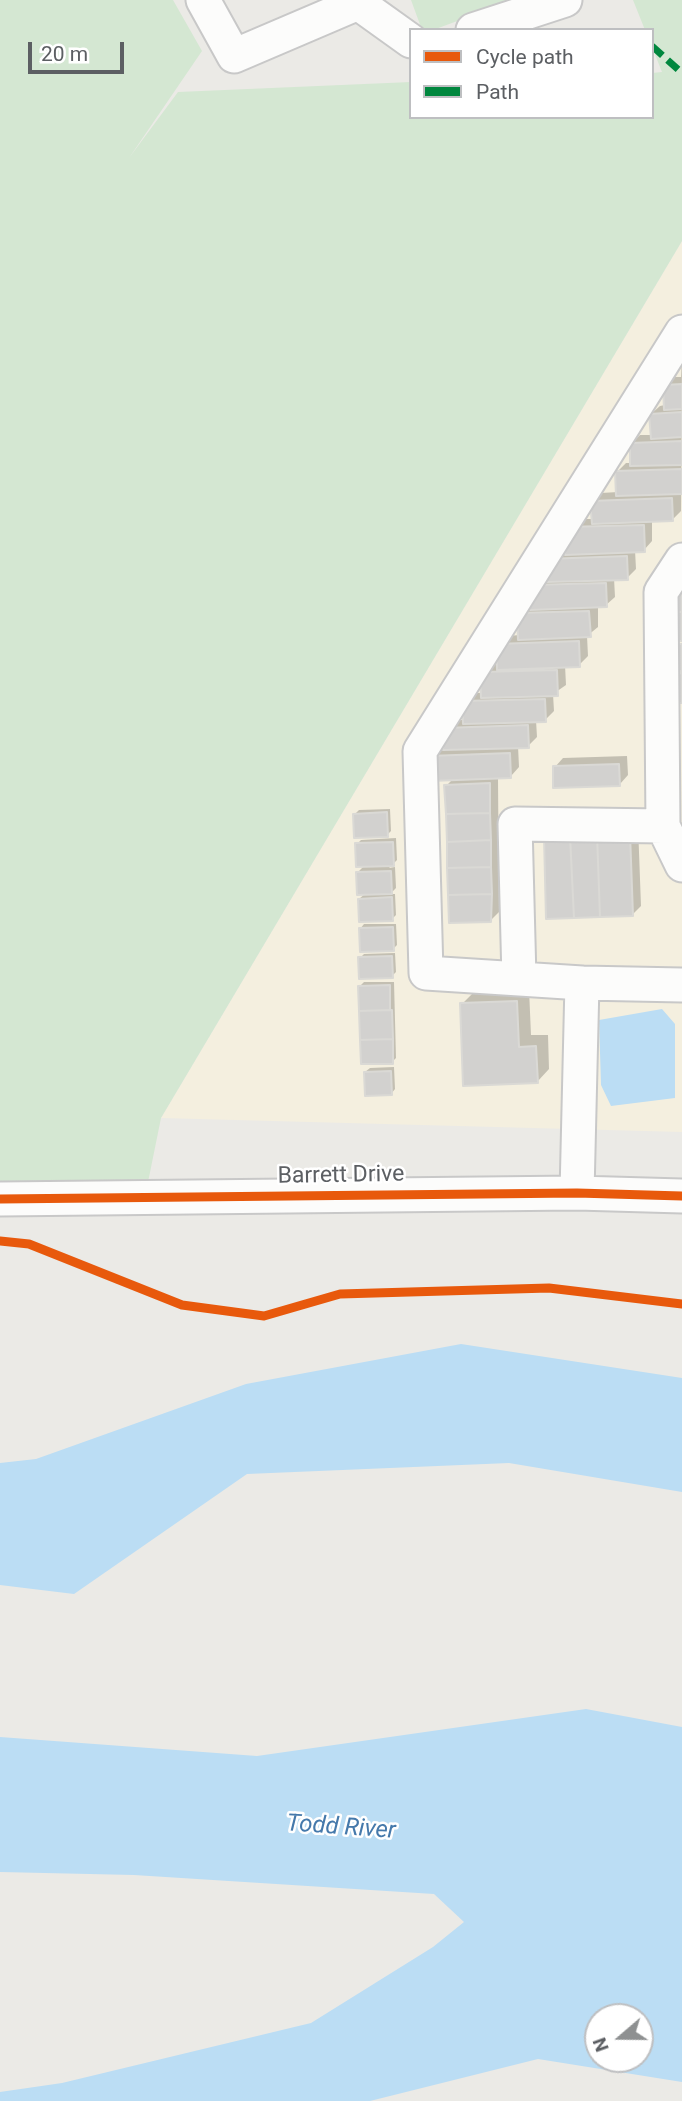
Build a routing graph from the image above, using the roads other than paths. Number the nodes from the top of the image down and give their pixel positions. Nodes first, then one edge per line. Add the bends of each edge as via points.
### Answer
1 (203, 0) edge
2 (565, 0) edge
3 (479, 28) edge
4 (409, 40) edge
5 (682, 331) edge
6 (682, 561) edge
7 (672, 736) edge
8 (663, 826) junction
9 (682, 864) edge
10 (519, 979) junction
11 (582, 983) junction
12 (682, 985) edge
13 (577, 1192) junction
14 (682, 1196) edge
15 (0, 1199) edge

1 - 4 street via 234,56 358,3
2 - 3 street
5 - 10 street via 420,751 426,973
6 - 7 street via 661,592
7 - 8 street
8 - 9 street
8 - 10 street via 515,824
10 - 11 street
11 - 12 street
11 - 13 street
13 - 14 street, Barrett Drive
13 - 15 street, Barrett Drive

